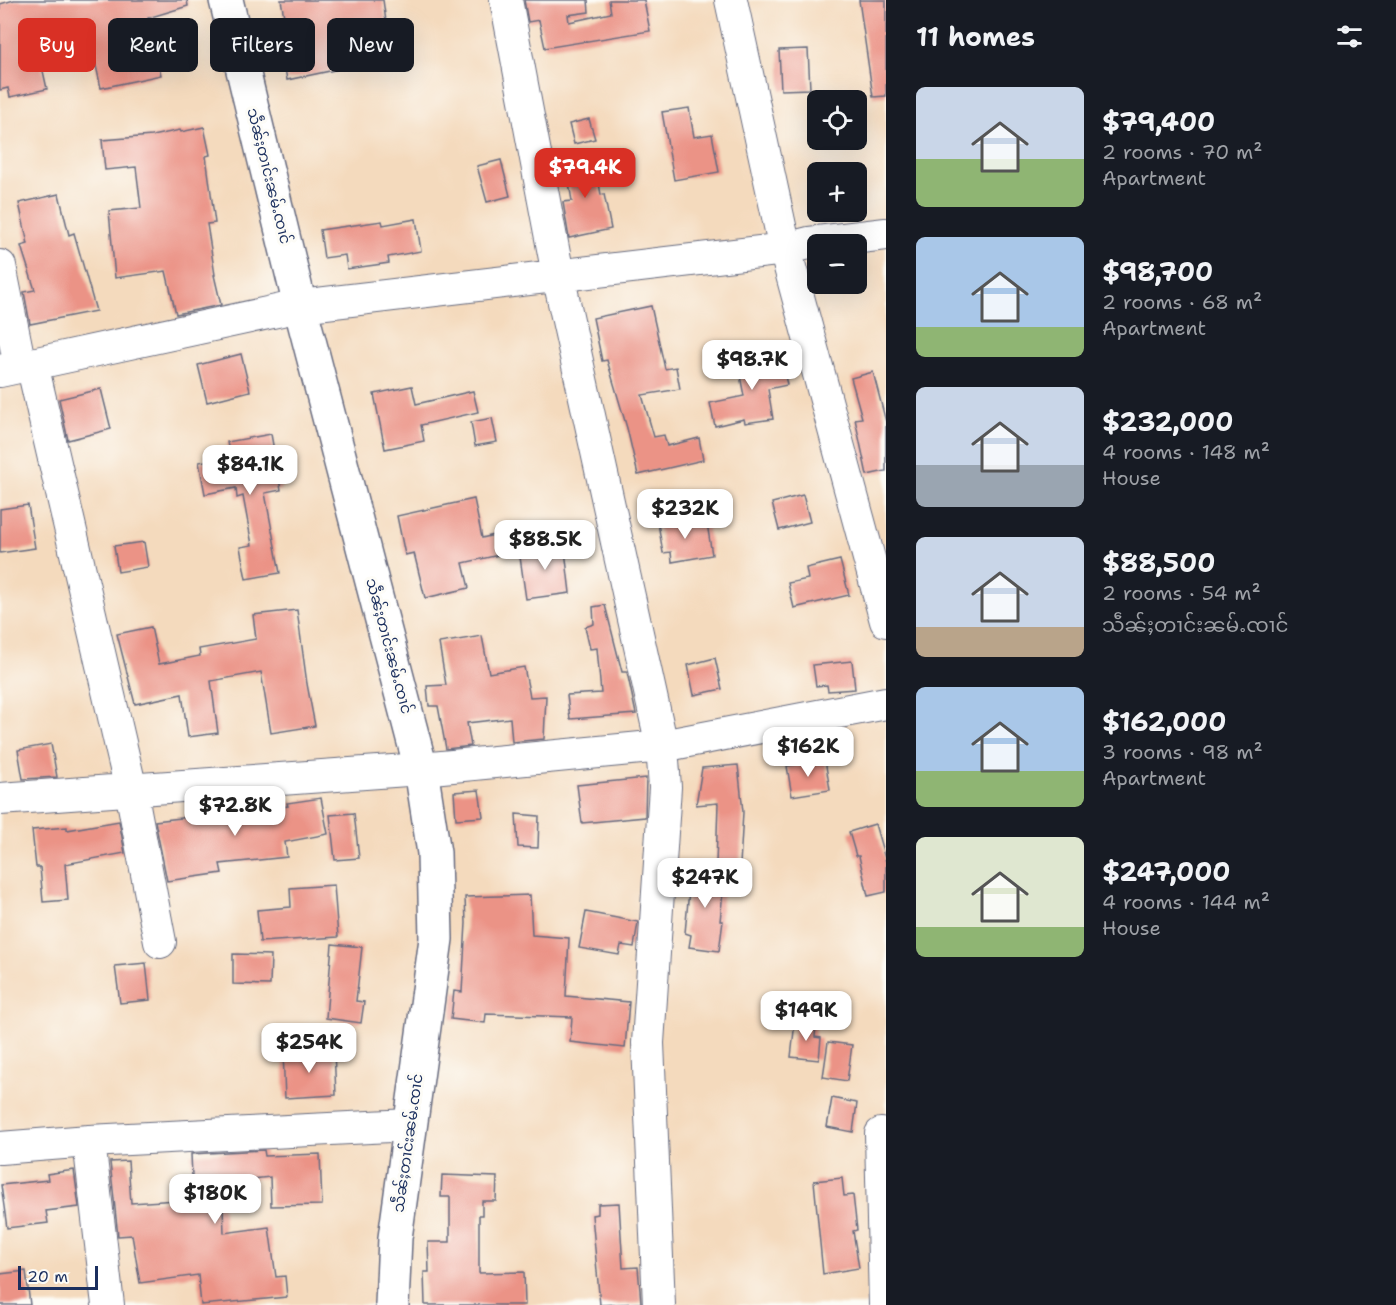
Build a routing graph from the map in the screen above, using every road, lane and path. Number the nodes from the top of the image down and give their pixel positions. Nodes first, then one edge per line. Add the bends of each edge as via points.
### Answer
1 (226, 0) edge
2 (506, 0) edge
3 (731, 0) edge
4 (886, 234) edge
5 (785, 249) junction
6 (0, 266) edge
7 (558, 275) junction
8 (300, 306) junction
9 (18, 367) edge
10 (886, 621) edge
11 (886, 704) edge
12 (662, 746) junction
13 (421, 769) junction
14 (131, 790) junction
15 (0, 799) edge
16 (160, 942) dead end
17 (410, 1125) junction
18 (881, 1134) dead end
19 (89, 1141) junction
20 (0, 1148) edge
21 (108, 1305) edge
22 (392, 1305) edge
23 (659, 1305) edge
24 (885, 1305) edge

1 - 8 highway, သဵၼ်ႈတၢင်းၼမ်ႉၸၢင်
2 - 7 street
3 - 5 street
4 - 5 street
5 - 7 street
5 - 10 street
6 - 9 street
7 - 8 street
7 - 12 street
8 - 9 street
8 - 13 highway, သဵၼ်ႈတၢင်းၼမ်ႉၸၢင်
9 - 14 street
11 - 12 street
12 - 13 street
12 - 23 street via 665,787 648,1043
13 - 14 street
13 - 17 highway, သဵၼ်ႈတၢင်းၼမ်ႉၸၢင် via 434,853 436,939
14 - 15 street
14 - 16 street
17 - 19 street
17 - 22 highway, သဵၼ်ႈတၢင်းၼမ်ႉၸၢင် via 394,1238
18 - 24 street
19 - 20 street
19 - 21 street

